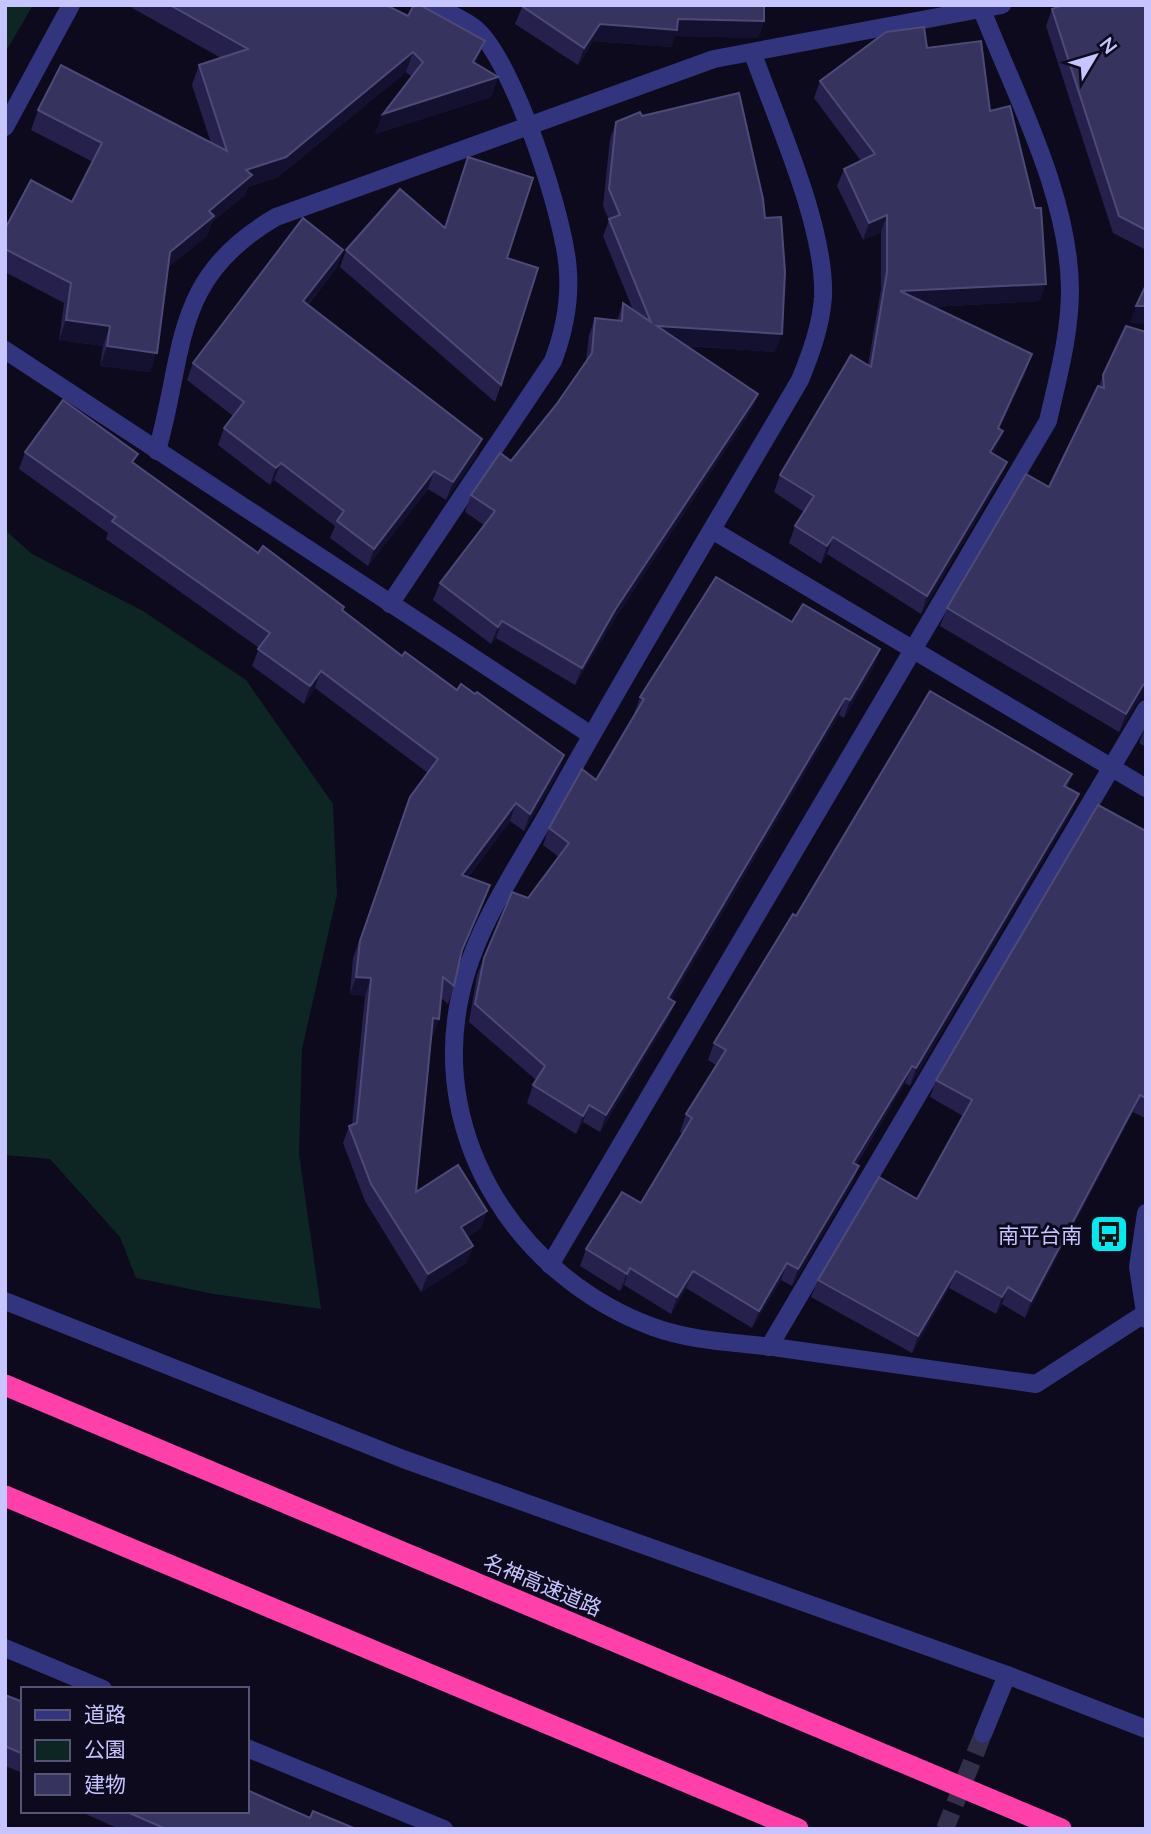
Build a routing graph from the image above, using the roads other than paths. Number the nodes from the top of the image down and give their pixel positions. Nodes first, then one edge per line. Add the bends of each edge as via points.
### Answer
1 (71, 5) edge
2 (434, 5) edge
3 (1002, 5) edge
4 (982, 10) junction
5 (753, 54) junction
6 (527, 124) junction
7 (5, 127) edge
8 (5, 350) edge
9 (157, 451) junction
10 (712, 530) junction
11 (390, 604) junction
12 (913, 650) junction
13 (1146, 709) edge
14 (592, 735) junction
15 (1111, 768) junction
16 (1146, 788) edge
17 (1146, 1213) edge
18 (550, 1265) junction
19 (5, 1301) edge
20 (1145, 1317) edge
21 (769, 1347) junction
22 (5, 1385) edge
23 (5, 1496) edge
24 (5, 1648) edge
25 (1007, 1675) junction
26 (98, 1687) edge
27 (1146, 1729) edge
28 (983, 1734) tunnel mouth
29 (248, 1748) edge
30 (444, 1829) edge
31 (798, 1829) edge
32 (1061, 1829) edge

1 - 7 street
2 - 6 street via 476,29 490,46
3 - 4 street
4 - 5 street
4 - 12 street via 1059,212 1068,255 1068,323 1048,421
5 - 6 street via 714,59
5 - 10 street via 817,238 823,297 819,326 800,380
6 - 9 street via 295,209 241,240 212,270 187,316
6 - 11 street via 565,247 569,293 561,339 553,361
8 - 9 street
9 - 11 street
10 - 12 street
10 - 14 street
11 - 14 street
12 - 15 street
12 - 18 street
13 - 15 street
14 - 18 street via 476,943 455,1028 456,1088 470,1146 506,1216
15 - 16 street
15 - 21 street
17 - 20 street via 1138,1267
18 - 21 street via 583,1291 653,1327 690,1338
19 - 25 street via 403,1459
20 - 21 street via 1036,1384
22 - 32 highway, 名神高速道路
23 - 31 highway
24 - 26 street
25 - 27 street
25 - 28 street
29 - 30 street

